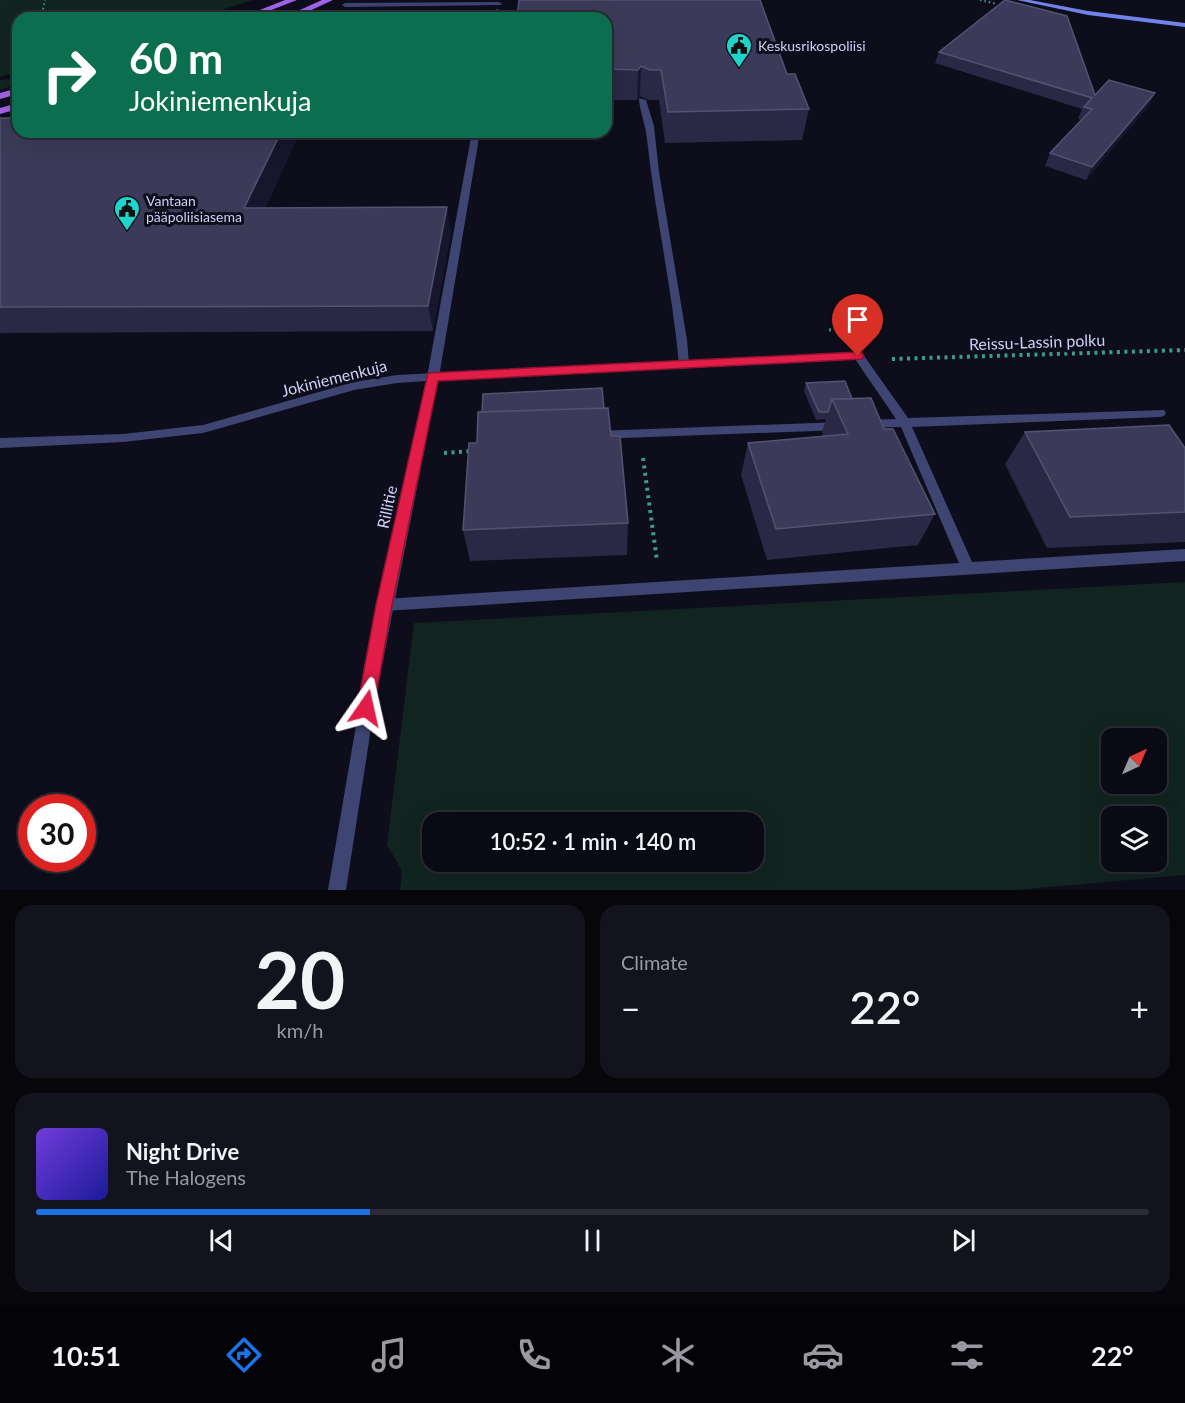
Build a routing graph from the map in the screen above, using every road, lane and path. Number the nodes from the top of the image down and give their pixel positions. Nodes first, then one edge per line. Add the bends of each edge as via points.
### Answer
1 (293, 0) edge
2 (329, 0) edge
3 (1020, 0) edge
4 (345, 5) dead end
5 (499, 5) edge
6 (260, 12) edge
7 (300, 12) edge
8 (1185, 25) edge
9 (642, 100) edge
10 (475, 138) edge
11 (1185, 350) edge
12 (891, 359) dead end
13 (684, 364) junction
14 (433, 376) junction
15 (1160, 413) dead end
16 (905, 423) junction
17 (640, 434) junction
18 (580, 436) edge
19 (0, 443) edge
20 (483, 450) edge
21 (416, 456) junction
22 (1185, 555) edge
23 (968, 568) junction
24 (661, 588) junction
25 (384, 605) junction
26 (338, 890) edge

1 - 6 main road
2 - 7 main road
3 - 8 main road
4 - 5 street
9 - 13 street via 649,114 651,150
10 - 14 street, Rillitie
11 - 12 path, Reissu-Lassin polku
13 - 14 street, Jokiniemenkuja
13 - 16 street, Jokiniemenkuja via 858,356
14 - 19 street, Jokiniemenkuja via 354,386 193,431
14 - 21 street, Rillitie
15 - 16 street
16 - 17 street
16 - 23 street
17 - 18 street
17 - 24 path
20 - 21 path
21 - 25 street, Rillitie
22 - 23 street
23 - 24 street
24 - 25 street
25 - 26 street, Rillitie via 354,769

